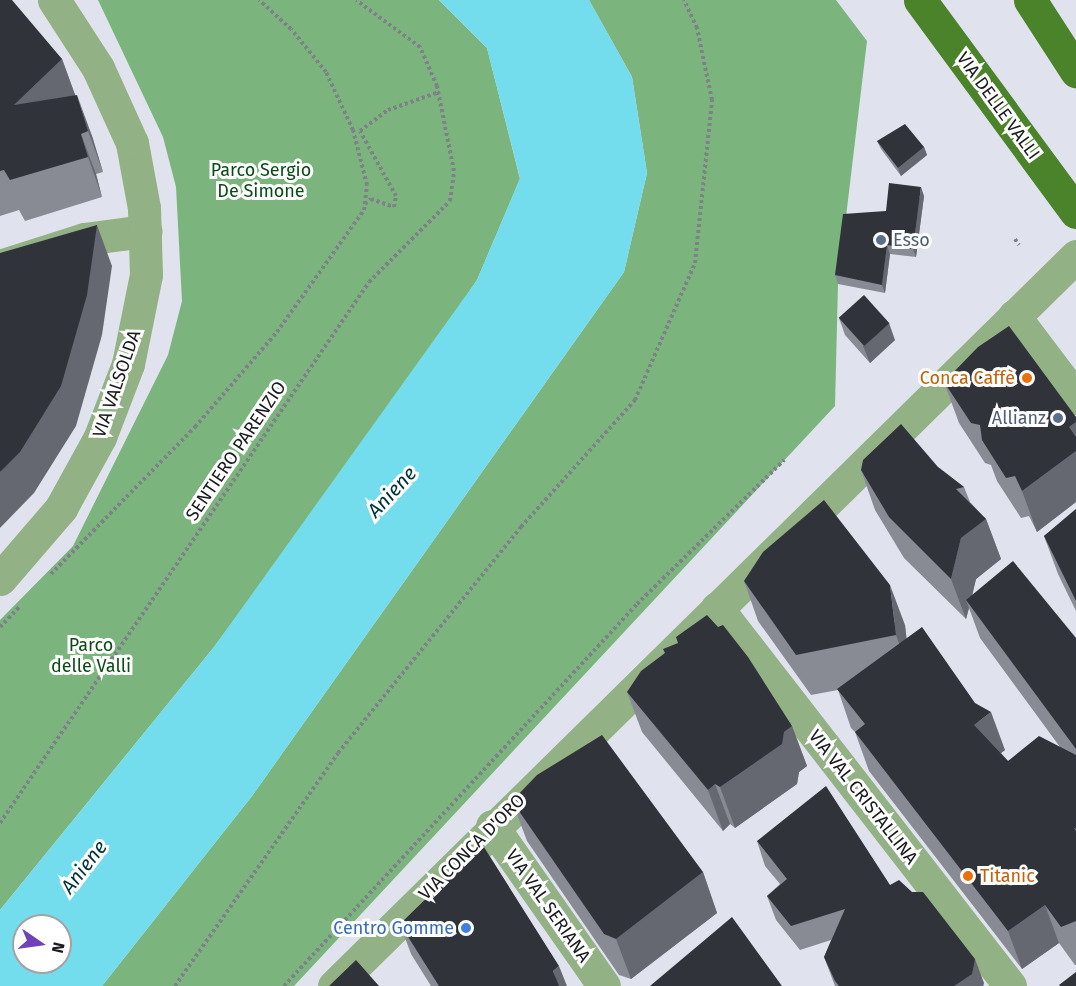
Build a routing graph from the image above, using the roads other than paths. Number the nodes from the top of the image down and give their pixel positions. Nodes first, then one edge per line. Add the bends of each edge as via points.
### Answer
1 (54, 0) edge
2 (920, 0) edge
3 (1030, 0) edge
4 (1074, 68) edge
5 (1076, 212) edge
6 (145, 231) junction
7 (1076, 256) edge
8 (0, 266) edge
9 (1014, 316) junction
10 (1076, 398) edge
11 (0, 579) edge
12 (717, 608) junction
13 (492, 826) junction
14 (334, 986) edge
15 (604, 986) edge
16 (1011, 986) edge

1 - 6 street, VIA VALSOLDA via 120,111 140,176
2 - 5 main road, VIA DELLE VALLI
3 - 4 main road
6 - 8 street via 84,239
6 - 11 street, VIA VALSOLDA via 140,318 112,408 61,508
7 - 9 street, VIA CONCA D'ORO
9 - 10 street
9 - 12 street, VIA CONCA D'ORO
12 - 13 street, VIA CONCA D'ORO
12 - 16 street, VIA VAL CRISTALLINA
13 - 14 street, VIA CONCA D'ORO
13 - 15 street, VIA VAL SERIANA

